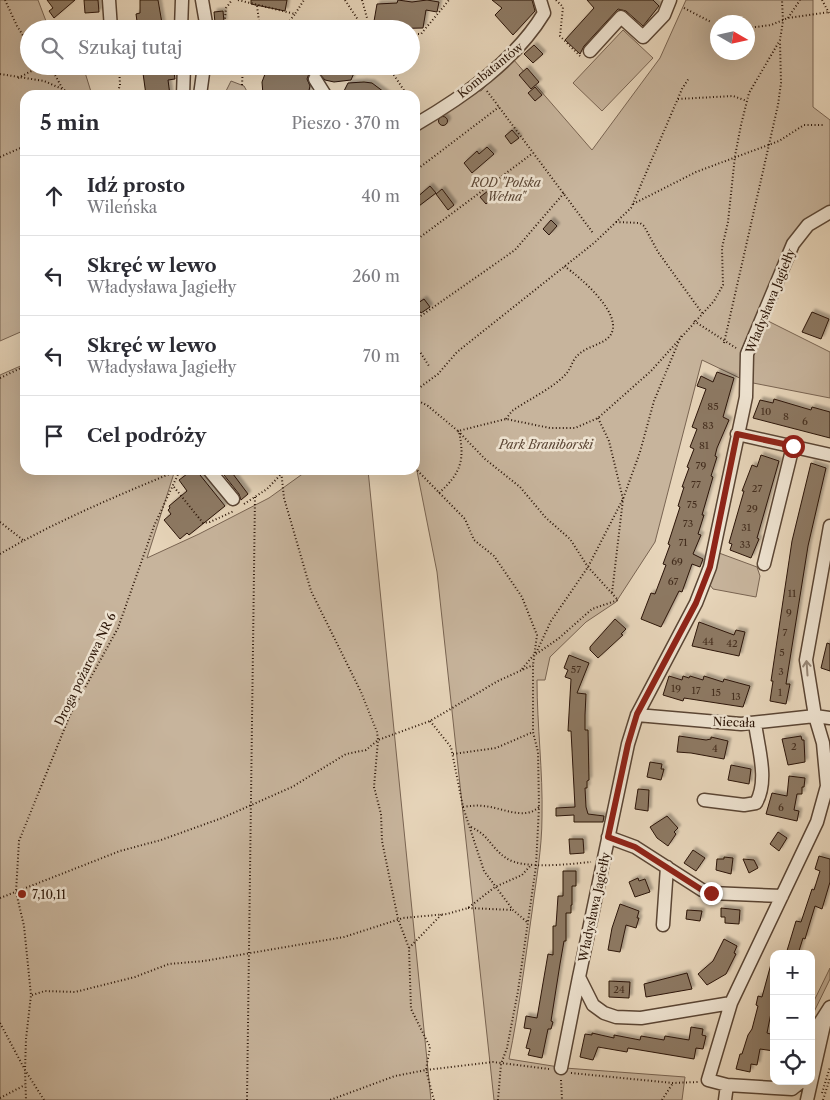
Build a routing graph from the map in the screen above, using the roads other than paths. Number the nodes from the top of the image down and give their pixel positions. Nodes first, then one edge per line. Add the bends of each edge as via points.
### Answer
1 (109, 0) edge
2 (182, 0) edge
3 (202, 0) edge
4 (540, 0) edge
5 (670, 0) edge
6 (110, 20) edge
7 (181, 20) edge
8 (205, 20) edge
9 (590, 51) road end
10 (185, 75) edge
11 (203, 75) edge
12 (315, 79) dead end
13 (184, 90) edge
14 (201, 90) edge
15 (320, 90) edge
16 (420, 122) edge
17 (830, 212) edge
18 (737, 434) junction
19 (793, 446) junction
20 (830, 455) edge
21 (212, 475) edge
22 (233, 499) dead end
23 (830, 526) edge
24 (764, 564) dead end
25 (637, 714) junction
26 (815, 716) junction
27 (830, 718) edge
28 (755, 723) junction
29 (704, 800) dead end
30 (608, 837) junction
31 (667, 868) junction
32 (782, 896) junction
33 (663, 925) dead end
34 (579, 978) junction
35 (731, 1003) junction
36 (828, 1012) edge
37 (815, 1031) edge
38 (815, 1064) edge
39 (560, 1069) road end
40 (810, 1085) edge
41 (727, 1086) junction
42 (794, 1088) edge
43 (725, 1100) edge
44 (806, 1100) edge

1 - 6 street
2 - 7 street
3 - 8 street
4 - 16 street, Kombatantów via 544,13 532,33 511,55
5 - 9 street via 664,15 643,37 620,17
10 - 13 street
11 - 14 street
12 - 15 street
17 - 18 street, Władysława Jagiełły via 808,225 793,244 748,354 746,397
18 - 19 street
18 - 25 street, Władysława Jagiełły via 704,584
19 - 20 street
19 - 24 street
21 - 22 street
26 -> 23 street via 806,660
25 - 28 street, Niecała
25 - 30 street, Władysława Jagiełły
26 - 27 street, Niecała
26 - 28 street, Niecała
26 - 32 street via 823,743 827,786 817,822
28 - 29 street via 762,780 762,793 756,803 744,805
30 - 31 street, Władysława Jagiełły via 635,847
30 - 34 street, Władysława Jagiełły
31 - 32 street, Władysława Jagiełły via 711,893
31 - 33 street
32 - 35 street
34 - 35 street, Władysława Jagiełły via 593,1005 616,1017 641,1018
34 - 39 street, Władysława Jagiełły
35 - 41 street via 708,1080
36 - 37 street
36 - 38 street
40 - 44 street
41 - 42 street
41 - 43 street
42 - 44 street

